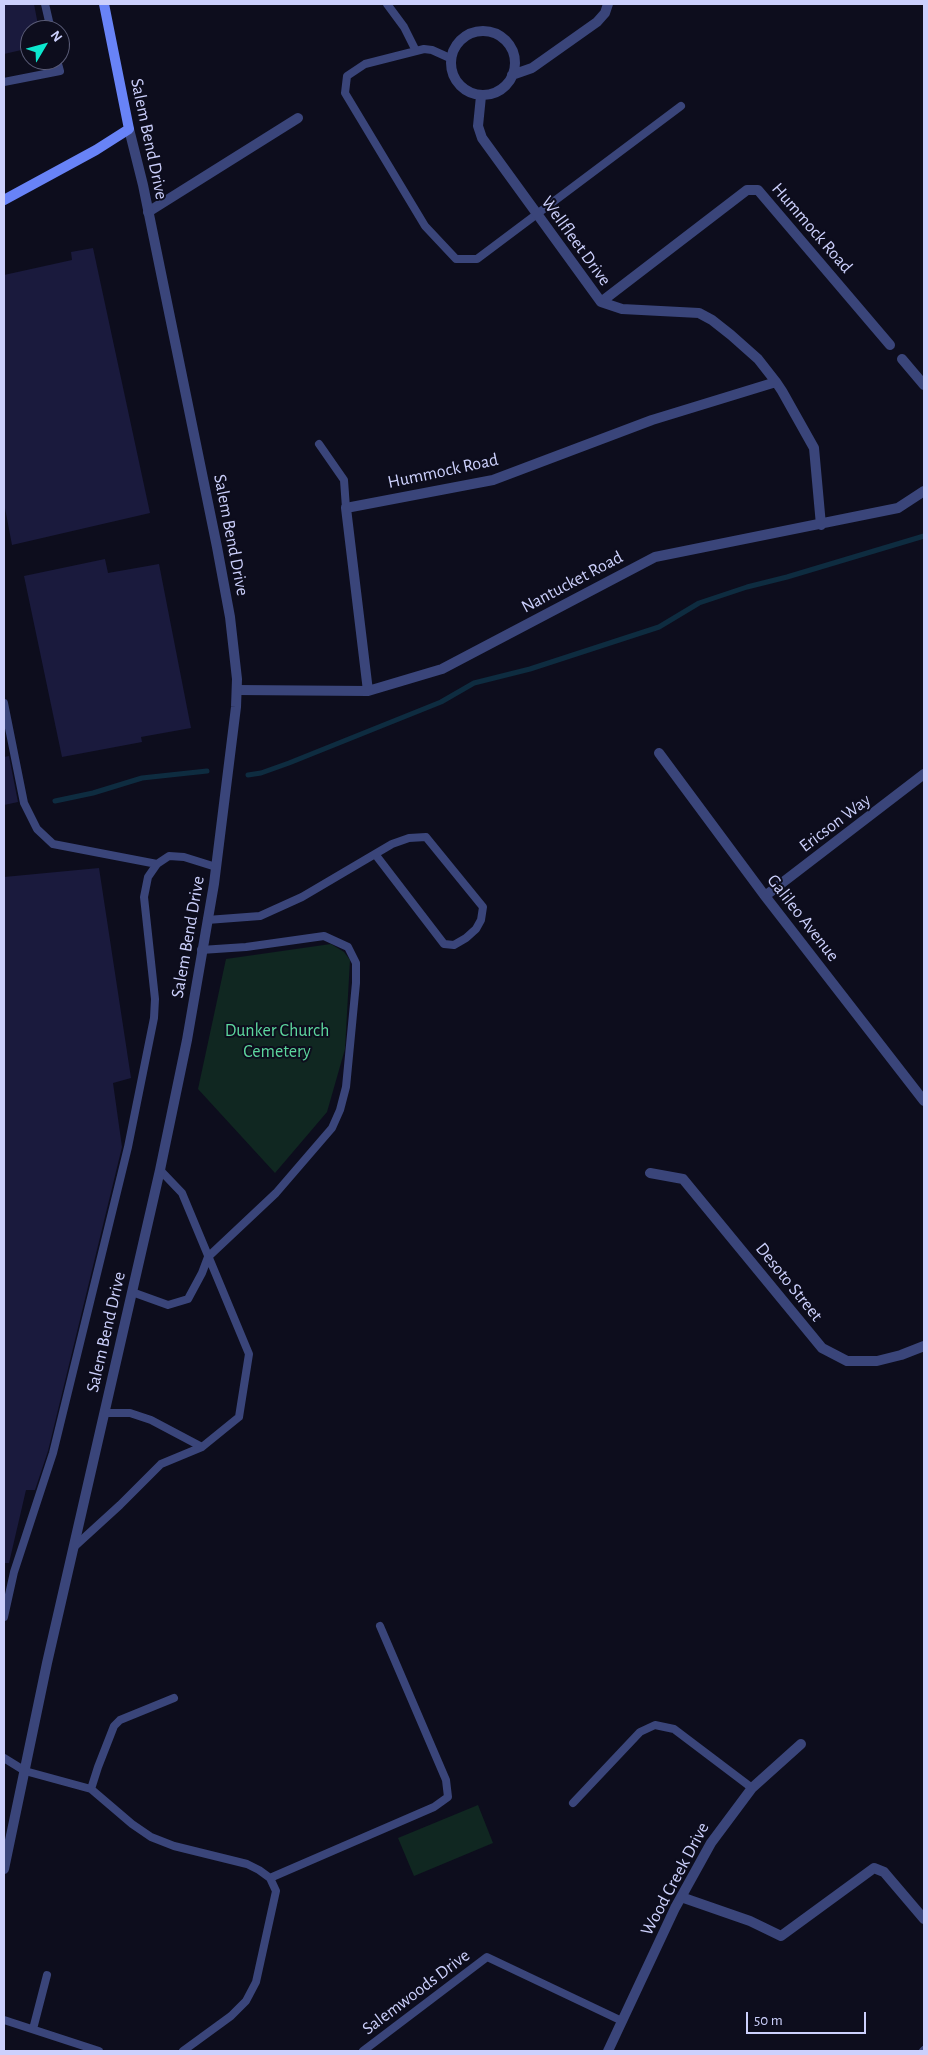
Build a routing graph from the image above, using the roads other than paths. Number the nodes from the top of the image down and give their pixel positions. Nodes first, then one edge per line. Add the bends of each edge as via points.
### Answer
1 (45, 4) edge
2 (104, 4) edge
3 (387, 4) edge
4 (608, 4) edge
5 (49, 20) edge
6 (416, 51) junction
7 (452, 59) junction
8 (60, 70) edge
9 (512, 75) junction
10 (4, 82) edge
11 (481, 96) junction
12 (680, 106) dead end
13 (298, 118) dead end
14 (129, 129) junction
15 (4, 200) edge
16 (148, 212) junction
17 (536, 214) junction
18 (601, 302) junction
19 (890, 345) dead end
20 (902, 360) dead end
21 (776, 382) junction
22 (924, 386) edge
23 (319, 444) dead end
24 (924, 491) edge
25 (346, 508) junction
26 (821, 525) junction
27 (237, 690) junction
28 (368, 691) junction
29 (4, 703) edge
30 (659, 753) dead end
31 (924, 774) edge
32 (375, 854) junction
33 (157, 864) junction
34 (216, 867) junction
35 (765, 896) junction
36 (207, 920) junction
37 (202, 950) junction
38 (924, 1101) edge
39 (160, 1170) junction
40 (650, 1173) dead end
41 (208, 1257) junction
42 (132, 1292) junction
43 (924, 1346) edge
44 (104, 1413) junction
45 (202, 1448) junction
46 (74, 1547) junction
47 (4, 1617) edge
48 (380, 1626) dead end
49 (174, 1698) dead end
50 (801, 1744) dead end
51 (4, 1758) edge
52 (25, 1771) junction
53 (752, 1788) junction
54 (91, 1789) junction
55 (573, 1803) dead end
56 (4, 1869) edge
57 (270, 1878) junction
58 (681, 1897) junction
59 (924, 1920) edge
60 (47, 1975) dead end
61 (4, 2020) edge
62 (622, 2021) junction
63 (33, 2029) junction
64 (99, 2051) edge
65 (183, 2051) edge
66 (363, 2051) edge
67 (608, 2051) edge

1 - 5 lane
2 - 14 main road, Salem Bend Drive
3 - 6 lane
4 - 9 street via 597,22 532,68
6 - 7 lane via 432,50
6 - 17 lane via 365,64 347,76 345,93 424,226 456,259 477,259
7 - 9 street via 454,50 465,36 481,31 492,32 501,36 512,49 516,65
7 - 11 street via 451,70 460,87
8 - 10 lane
9 - 11 street via 499,92
11 - 17 street, Wellfleet Drive via 478,126 482,138
12 - 17 lane
13 - 16 street
14 - 15 main road
14 - 16 street, Salem Bend Drive
16 - 27 street, Salem Bend Drive via 217,547 230,617
17 - 18 street, Wellfleet Drive
18 - 19 street, Hummock Road via 747,190 758,190
18 - 21 street, Wellfleet Drive via 622,309 699,313 731,335
20 - 22 street
21 - 25 street, Hummock Road via 652,420 492,480
21 - 26 street, Wellfleet Drive via 814,448
23 - 25 lane via 344,480
24 - 26 street, Nantucket Road via 898,508
25 - 28 street
26 - 28 street, Nantucket Road via 655,556 442,669
27 - 28 street, Nantucket Road
27 - 34 street, Salem Bend Drive
29 - 33 lane via 24,803 37,829 53,844
30 - 35 street, Galileo Avenue
31 - 35 street, Ericson Way
32 - 32 lane via 409,838 426,837 483,907 476,929 454,945 444,944
32 - 36 lane via 302,897 260,916
33 - 34 lane via 169,856
33 - 47 lane via 148,877 144,897 155,999 154,1018 128,1147 54,1453 14,1572
34 - 36 street, Salem Bend Drive
35 - 38 street, Galileo Avenue
36 - 37 street, Salem Bend Drive
37 - 39 street, Salem Bend Drive
37 - 41 lane via 324,936 348,947 356,963 354,1022 346,1087 332,1128 276,1193
39 - 41 lane via 182,1193
39 - 42 street, Salem Bend Drive
40 - 43 street, Desoto Street via 683,1179 822,1348 847,1361 877,1361
41 - 42 lane via 188,1298 168,1305
41 - 45 lane via 249,1354 240,1417
42 - 44 street, Salem Bend Drive
44 - 45 lane via 130,1413 151,1420
44 - 46 street, Salem Bend Drive
45 - 46 lane via 161,1464
46 - 52 street, Salem Bend Drive
48 - 57 lane via 446,1780 448,1797
49 - 54 lane via 120,1720 114,1726
50 - 53 street, Wood Creek Drive
51 - 52 lane
52 - 54 lane
52 - 56 street, Salem Bend Drive
53 - 55 lane via 674,1729 656,1725 640,1732
53 - 58 street, Wood Creek Drive via 710,1843
54 - 57 lane via 151,1837 247,1864
57 - 65 lane via 276,1891 256,1982 246,2001 231,2016
58 - 59 street via 750,1921 781,1936 874,1868 884,1872
58 - 62 street, Wood Creek Drive
60 - 63 lane
61 - 63 lane
62 - 66 lane, Salemwoods Drive via 487,1957
62 - 67 street, Wood Creek Drive
63 - 64 lane

